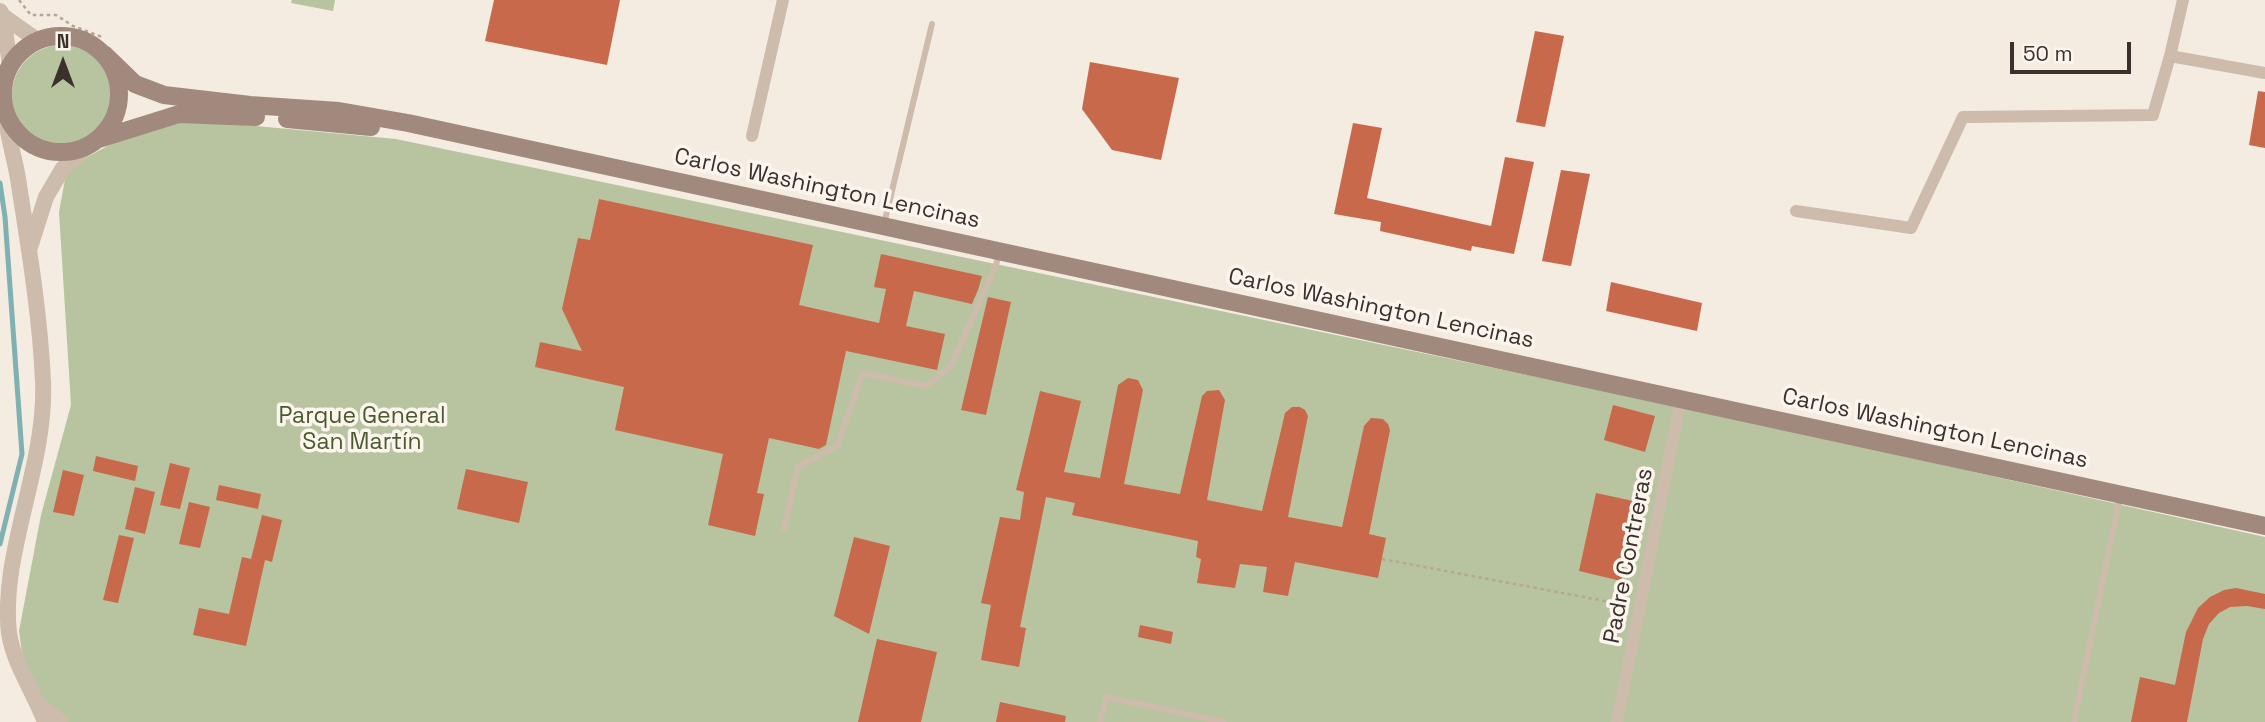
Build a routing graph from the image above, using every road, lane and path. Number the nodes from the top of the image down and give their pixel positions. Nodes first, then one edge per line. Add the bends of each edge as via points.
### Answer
1 (783, 0) edge
2 (2183, 0) edge
3 (1, 13) edge
4 (932, 24) dead end
5 (37, 40) junction
6 (104, 54) junction
7 (2170, 56) junction
8 (6, 70) edge
9 (2265, 73) edge
10 (4, 111) edge
11 (752, 136) dead end
12 (487, 140) junction
13 (93, 143) junction
14 (1796, 211) dead end
15 (884, 226) junction
16 (29, 249) junction
17 (1000, 251) junction
18 (1681, 399) junction
19 (2120, 494) junction
20 (2265, 526) edge
21 (784, 529) dead end
22 (1382, 559) dead end
23 (1640, 608) junction
24 (39, 705) junction
25 (45, 722) edge
26 (60, 722) edge
27 (1100, 722) edge
28 (1223, 722) edge
29 (1617, 722) edge
30 (2074, 722) edge

1 - 11 street
2 - 7 street
3 - 5 street
3 - 8 street
4 - 15 lane
5 - 6 main road via 72,36
5 - 8 main road
6 - 12 main road, Carlos Washington Lencinas via 135,84 164,95 339,111
6 - 13 main road via 116,74 120,97 113,120
7 - 9 street
7 - 14 street via 2153,116 1963,117 1911,228
8 - 10 main road
10 - 13 main road via 20,136 40,149 64,153
10 - 16 street
12 - 13 main road, Carlos Washington Lencinas via 289,119 178,114
12 - 15 main road, Carlos Washington Lencinas
13 - 16 street via 64,168 46,197
15 - 17 main road, Carlos Washington Lencinas
16 - 24 street via 43,382 42,414 7,605 17,662
17 - 18 main road, Carlos Washington Lencinas
17 - 21 lane via 951,366 926,386 863,373 837,446 798,466
18 - 19 main road, Carlos Washington Lencinas
18 - 23 street, Padre Contreras
19 - 20 main road, Carlos Washington Lencinas
19 - 30 lane
22 - 23 path
23 - 29 street, Padre Contreras
24 - 25 street
24 - 26 street
27 - 28 lane via 1107,697

